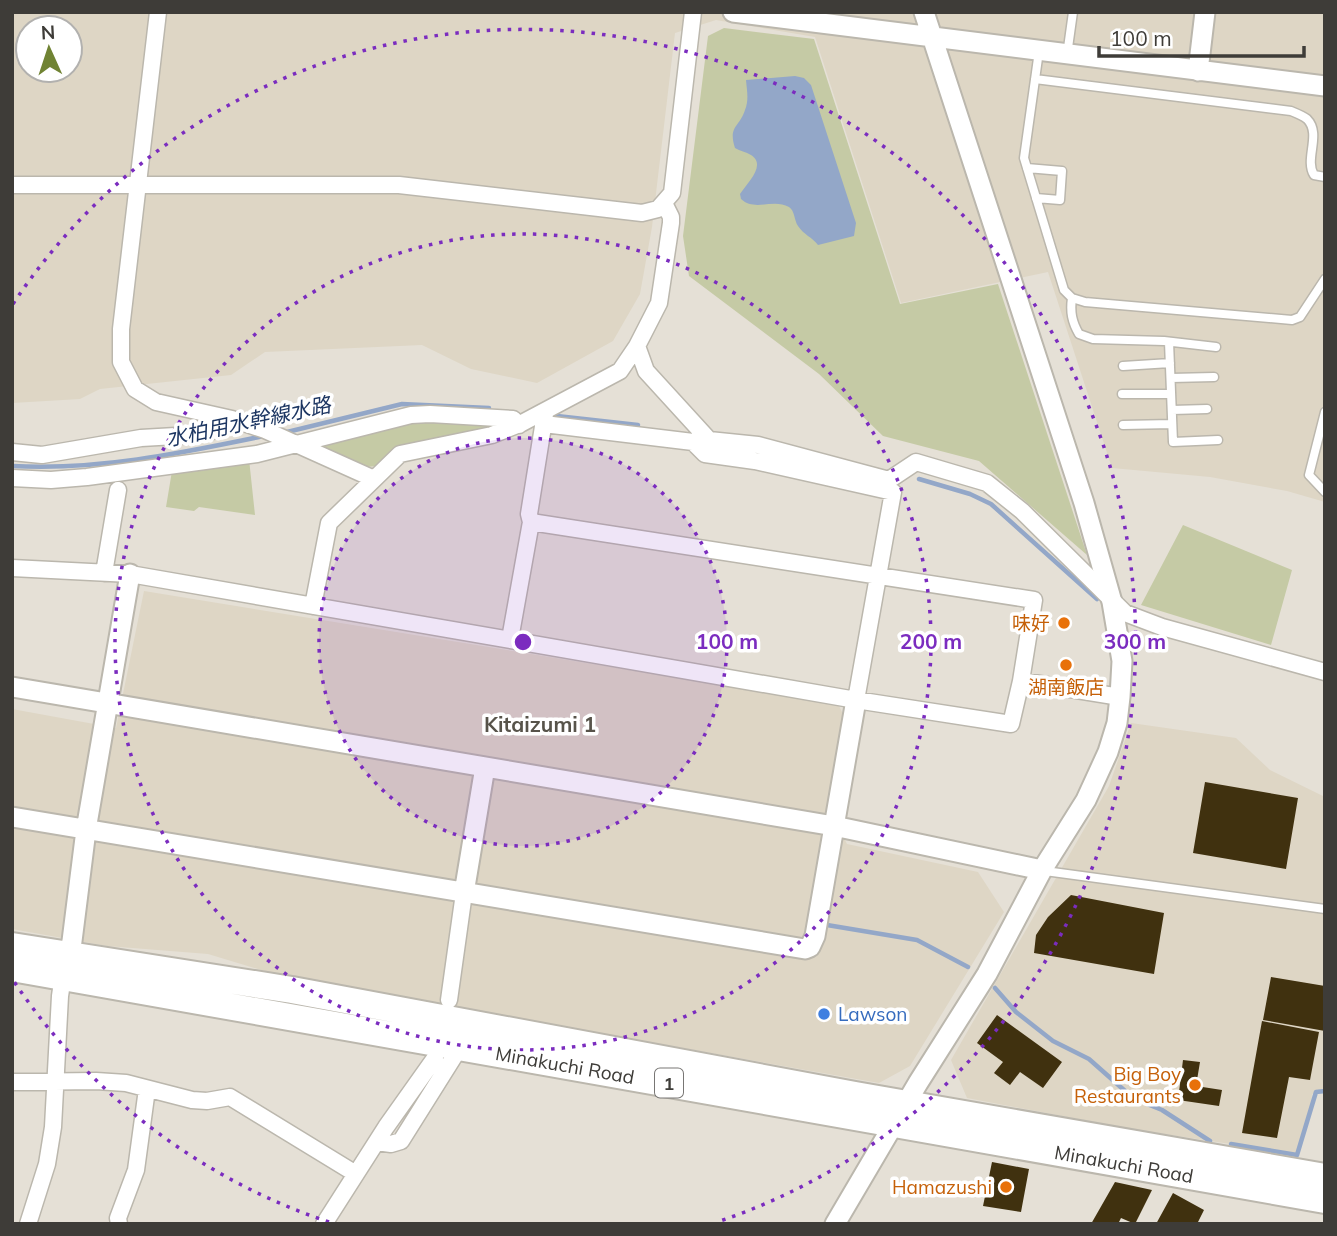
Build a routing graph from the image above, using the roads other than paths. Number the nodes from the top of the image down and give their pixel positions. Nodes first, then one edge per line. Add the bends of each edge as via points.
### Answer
1 (158, 12) edge
2 (693, 12) edge
3 (733, 12) edge
4 (924, 12) edge
5 (1073, 12) edge
6 (1205, 12) edge
7 (932, 38) junction
8 (1039, 51) junction
9 (1067, 55) junction
10 (1198, 71) junction
11 (1035, 79) junction
12 (1325, 86) edge
13 (1027, 168) junction
14 (1325, 177) edge
15 (12, 185) edge
16 (139, 186) junction
17 (1036, 198) junction
18 (664, 202) junction
19 (1325, 279) edge
20 (1072, 298) junction
21 (1169, 342) junction
22 (637, 346) junction
23 (1216, 347) dead end
24 (1170, 363) junction
25 (1123, 366) dead end
26 (1214, 377) dead end
27 (1171, 378) junction
28 (1122, 394) dead end
29 (1171, 394) junction
30 (1207, 409) dead end
31 (1172, 410) junction
32 (1325, 412) edge
33 (545, 418) junction
34 (232, 419) junction
35 (1172, 424) junction
36 (519, 425) junction
37 (1123, 425) dead end
38 (1218, 440) dead end
39 (289, 441) junction
40 (717, 448) junction
41 (12, 452) edge
42 (12, 478) edge
43 (374, 479) junction
44 (118, 490) dead end
45 (1325, 492) edge
46 (531, 522) junction
47 (12, 568) edge
48 (104, 573) junction
49 (130, 575) junction
50 (877, 575) junction
51 (1112, 602) junction
52 (313, 606) junction
53 (510, 639) junction
54 (1325, 672) edge
55 (1021, 681) junction
56 (12, 687) edge
57 (1120, 697) junction
58 (856, 700) junction
59 (108, 703) junction
60 (485, 767) junction
61 (12, 817) edge
62 (834, 826) junction
63 (86, 830) junction
64 (1042, 870) junction
65 (464, 893) junction
66 (1325, 909) edge
67 (12, 946) edge
68 (66, 966) junction
69 (12, 968) edge
70 (449, 1000) dead end
71 (460, 1047) junction
72 (435, 1058) dead end
73 (12, 1082) edge
74 (55, 1082) junction
75 (147, 1089) junction
76 (900, 1114) junction
77 (377, 1142) junction
78 (356, 1174) junction
79 (1325, 1177) edge
80 (1325, 1200) edge
81 (28, 1224) edge
82 (119, 1224) edge
83 (324, 1224) edge
84 (835, 1224) edge

1 - 16 street
2 - 18 street via 674,180 672,193
3 - 7 street
4 - 7 street
5 - 9 lane
6 - 10 street
7 - 8 street
7 - 51 street
8 - 9 street
8 - 11 lane
9 - 10 street
10 - 12 street
11 - 13 lane via 1024,158
11 - 14 lane via 1291,111 1307,119 1313,130 1310,169 1314,176
13 - 17 lane
13 - 17 lane via 1062,172 1060,200
15 - 16 street
16 - 18 street via 399,185 642,213
16 - 34 street via 121,362 135,389 156,402
17 - 20 lane via 1064,290
18 - 22 street via 671,223 663,287
19 - 20 lane via 1300,317 1292,320
20 - 21 lane via 1070,310 1079,334 1093,339
21 - 23 lane
21 - 24 lane
22 - 33 street via 620,371
22 - 40 street via 646,370
24 - 25 lane
24 - 27 lane
26 - 27 lane
27 - 29 lane
28 - 29 lane
29 - 31 lane
30 - 31 lane
31 - 35 lane
32 - 45 lane via 1309,475
33 - 36 street
33 - 40 street via 693,442 705,454
33 - 46 street
34 - 39 street
34 - 41 street via 222,429 193,435 141,438 42,455
35 - 37 lane
35 - 38 lane via 1172,442
36 - 39 street via 513,419 411,415
36 - 43 street via 400,454
39 - 42 street via 257,454 87,478
39 - 43 street
40 - 50 street via 893,492
40 - 51 street via 758,445 889,480 916,462 988,483
43 - 52 street via 329,523
44 - 48 street
46 - 50 street
46 - 53 street
47 - 48 street
48 - 49 street
49 - 52 street
49 - 59 street
50 - 55 street via 1034,600
50 - 58 street
51 - 54 street via 1125,613 1162,627
51 - 57 street via 1122,661
52 - 53 street
53 - 58 street
55 - 57 street
55 - 58 street via 1011,724
56 - 59 street
57 - 64 street via 1108,752 1086,800
58 - 62 street
59 - 60 street
59 - 63 street
60 - 62 street
60 - 65 street
61 - 63 street
62 - 64 street
62 - 65 street via 815,936 805,949
63 - 65 street
63 - 68 street
64 - 66 lane
64 - 76 street via 987,974
65 - 70 street
67 - 68 highway, Minakuchi Road / 1
68 - 69 highway, Minakuchi Road / 1
68 - 71 highway, Minakuchi Road / 1
68 - 74 street
68 - 76 highway, Minakuchi Road / 1 via 292,990
71 - 76 highway, Minakuchi Road / 1
71 - 77 street via 401,1141
72 - 77 street
73 - 74 street
74 - 75 street via 126,1083
74 - 81 street via 47,1164
75 - 78 street via 192,1100 230,1097
75 - 82 street via 136,1170
76 - 79 highway, Minakuchi Road / 1
76 - 80 highway, Minakuchi Road / 1
76 - 84 street
77 - 78 street
78 - 83 street

